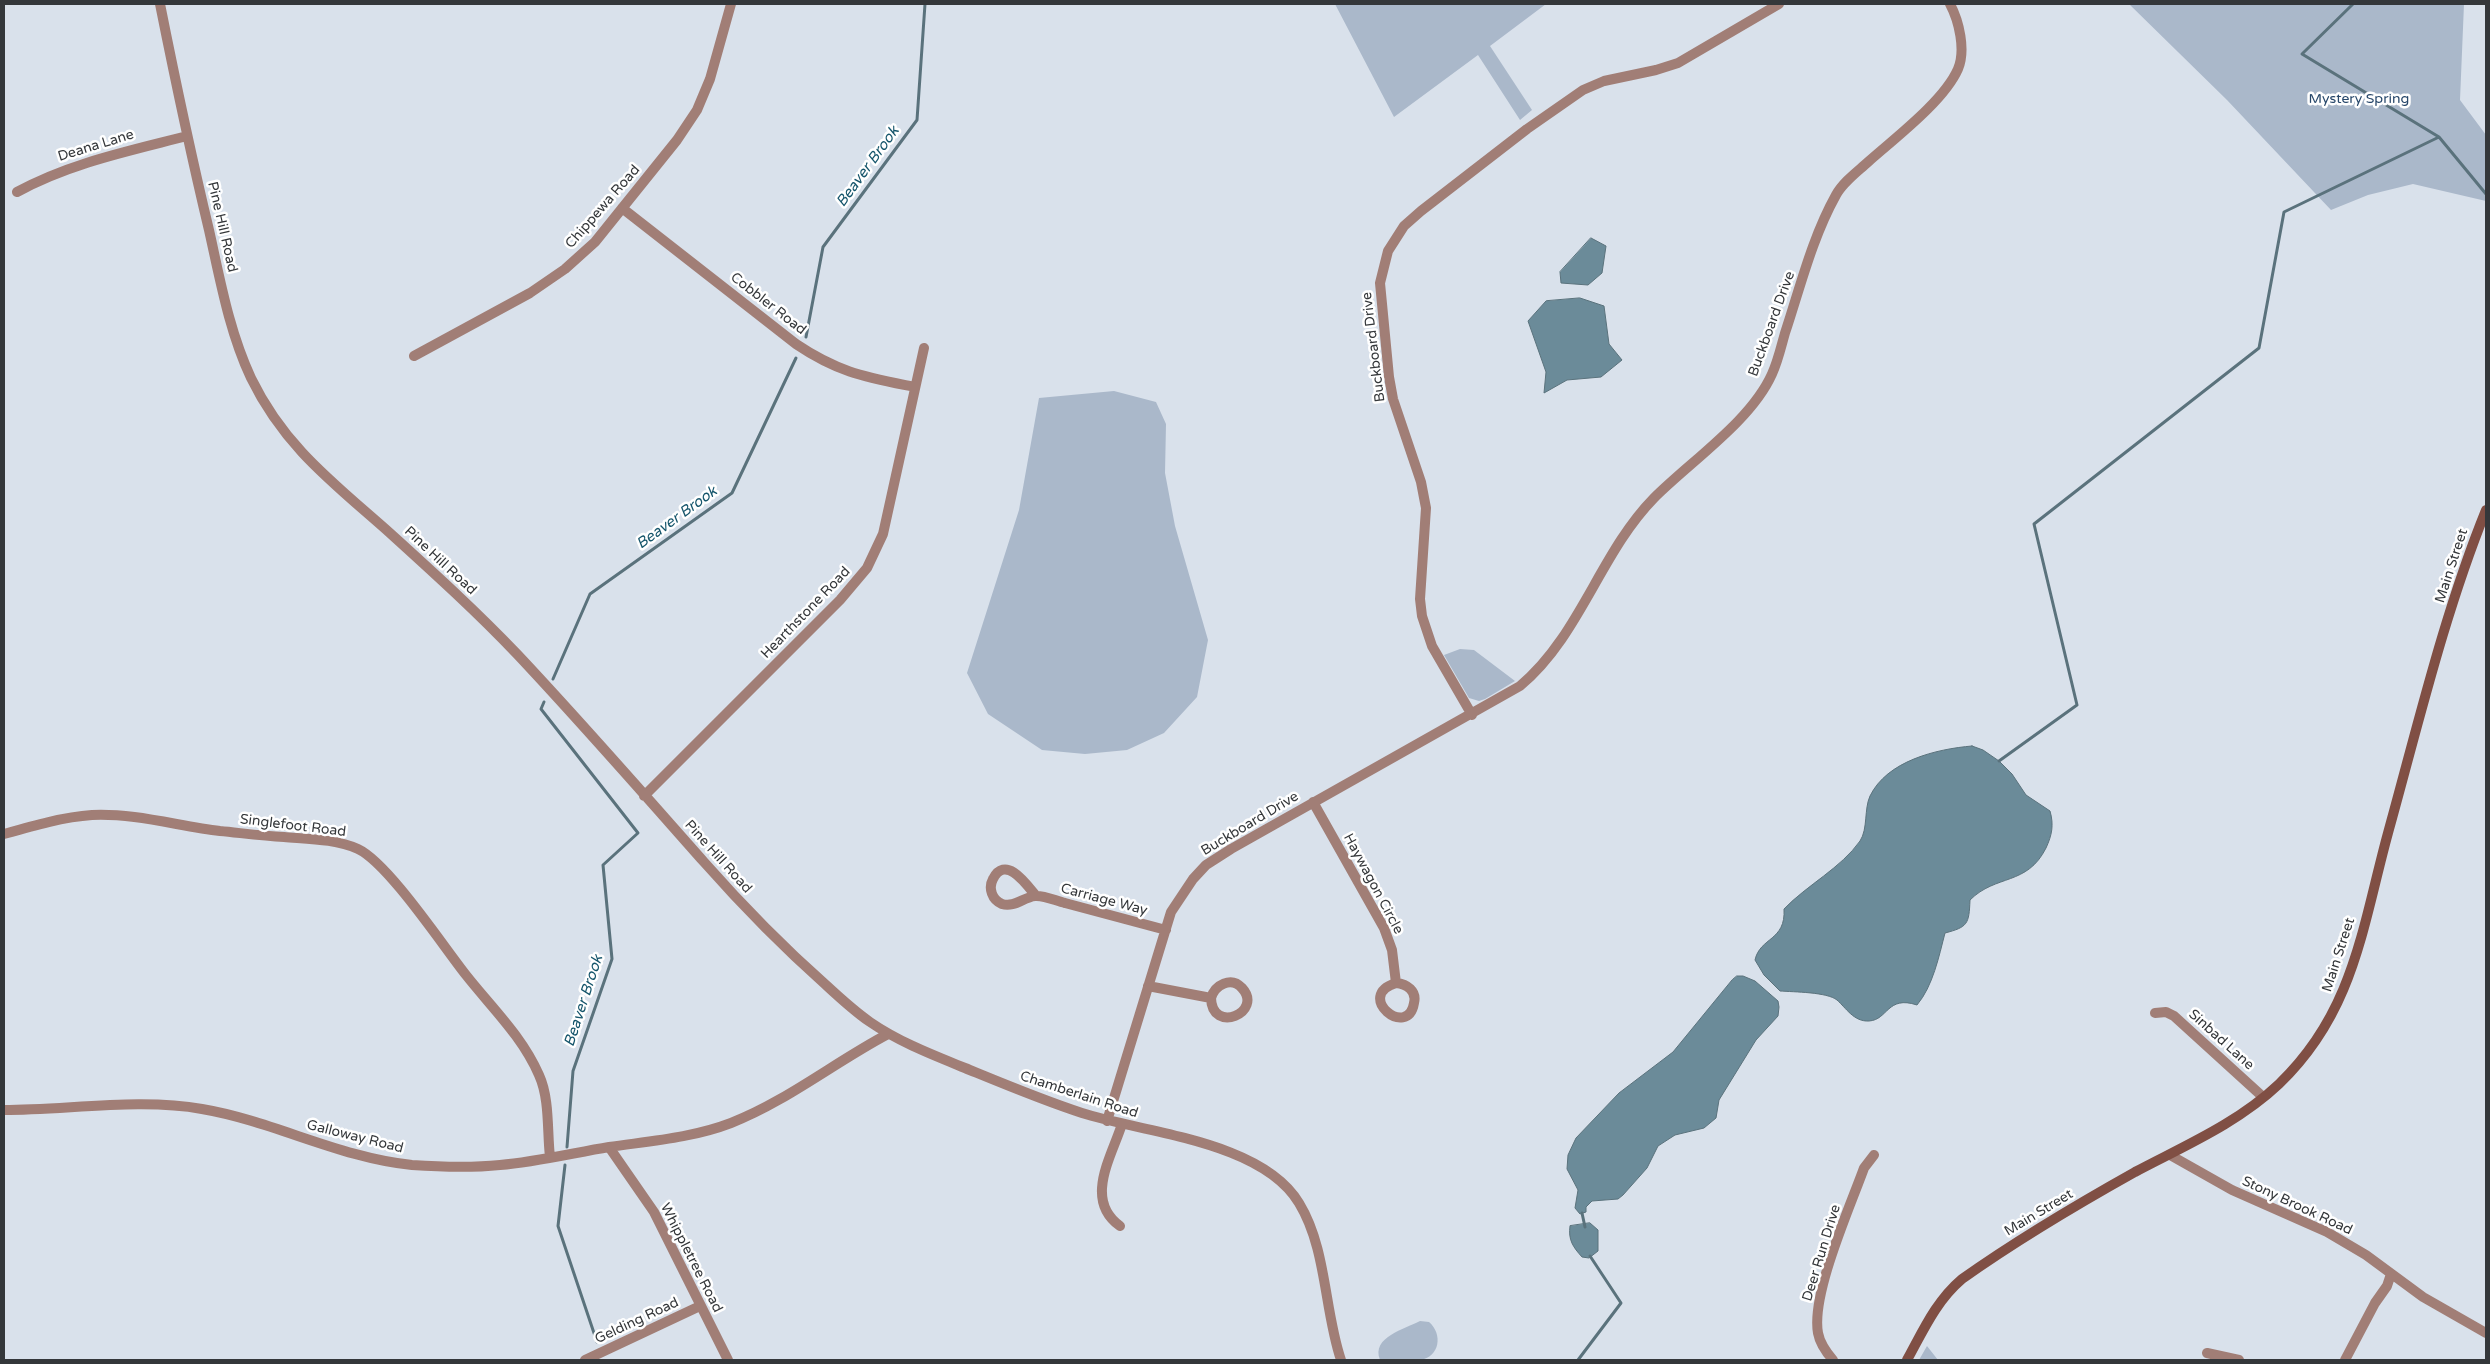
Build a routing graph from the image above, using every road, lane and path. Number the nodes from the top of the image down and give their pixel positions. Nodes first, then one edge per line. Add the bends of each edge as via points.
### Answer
1 (160, 4) edge
2 (731, 4) edge
3 (1779, 4) edge
4 (1950, 4) edge
5 (187, 136) junction
6 (17, 192) dead end
7 (622, 208) junction
8 (924, 348) dead end
9 (414, 356) dead end
10 (916, 387) junction
11 (2486, 510) edge
12 (1472, 715) junction
13 (644, 796) junction
14 (1313, 802) junction
15 (4, 834) edge
16 (1036, 896) dead end
17 (1166, 930) junction
18 (1396, 983) dead end
19 (1148, 986) junction
20 (1211, 998) dead end
21 (2155, 1013) dead end
22 (888, 1034) junction
23 (2263, 1097) junction
24 (4, 1110) edge
25 (1107, 1121) junction
26 (1122, 1124) junction
27 (608, 1147) junction
28 (1874, 1155) dead end
29 (2170, 1155) junction
30 (550, 1157) junction
31 (1120, 1226) dead end
32 (2391, 1274) junction
33 (700, 1306) junction
34 (2486, 1333) edge
35 (2207, 1353) dead end
36 (585, 1360) edge
37 (728, 1360) edge
38 (1341, 1360) edge
39 (1833, 1360) edge
40 (1907, 1360) edge
41 (2239, 1360) edge
42 (2345, 1360) edge

1 - 5 street, Pine Hill Road
2 - 7 street, Chippewa Road via 710,79 697,110
3 - 12 street, Buckboard Drive via 1678,63 1604,81 1583,90 1421,211 1404,226 1388,251 1380,283 1392,399 1421,482 1426,508 1420,599 1422,616 1432,646
4 - 12 street, Buckboard Drive via 1961,42 1959,66 1952,82 1836,194 1814,246 1772,374 1750,409 1652,500 1535,674
5 - 6 street, Deana Lane via 99,158 56,173
5 - 13 street, Pine Hill Road via 233,330 252,378 282,428 319,472 486,622
7 - 9 street, Chippewa Road via 595,242 565,269 530,293
7 - 10 street, Cobbler Road via 796,344 820,359 847,372
8 - 10 street, Hearthstone Road
10 - 13 street, Hearthstone Road via 883,534 867,568 840,600
11 - 23 main road, Main Street via 2466,560 2349,979 2303,1058
12 - 14 street, Buckboard Drive
13 - 22 street, Pine Hill Road via 743,906 858,1013
14 - 17 street, Buckboard Drive via 1206,866 1178,899
14 - 18 street, Haywagon Circle via 1384,928 1392,950
15 - 30 street, Singlefoot Road via 42,823 108,815 335,843 358,849 391,880 528,1053 540,1078
16 - 17 street, Carriage Way
17 - 19 street, Buckboard Drive
19 - 20 street
19 - 25 street, Buckboard Drive
21 - 23 street, Sinbad Lane via 2166,1012 2174,1016
22 - 25 street, Chamberlain Road via 1020,1091
22 - 27 street, Galloway Road via 768,1106 731,1123 702,1132
23 - 29 main road, Main Street via 2233,1119
24 - 30 street, Galloway Road via 145,1105 188,1107 221,1113 366,1157 443,1167 499,1166
25 - 26 street, Chamberlain Road
26 - 31 street via 1102,1181 1101,1193 1107,1214
26 - 38 street, Chamberlain Road via 1216,1146 1279,1178 1288,1187 1312,1231
27 - 30 street, Galloway Road
27 - 33 street, Whippletree Road via 654,1212
28 - 39 street, Deer Run Drive via 1864,1168 1820,1296 1818,1333
29 - 32 street, Stony Brook Road via 2232,1190 2327,1232
29 - 40 main road, Main Street via 2059,1216 1962,1279 1937,1306
32 - 34 street, Stony Brook Road via 2423,1297
32 - 42 street
33 - 36 street, Gelding Road
33 - 37 street, Whippletree Road
35 - 41 street

